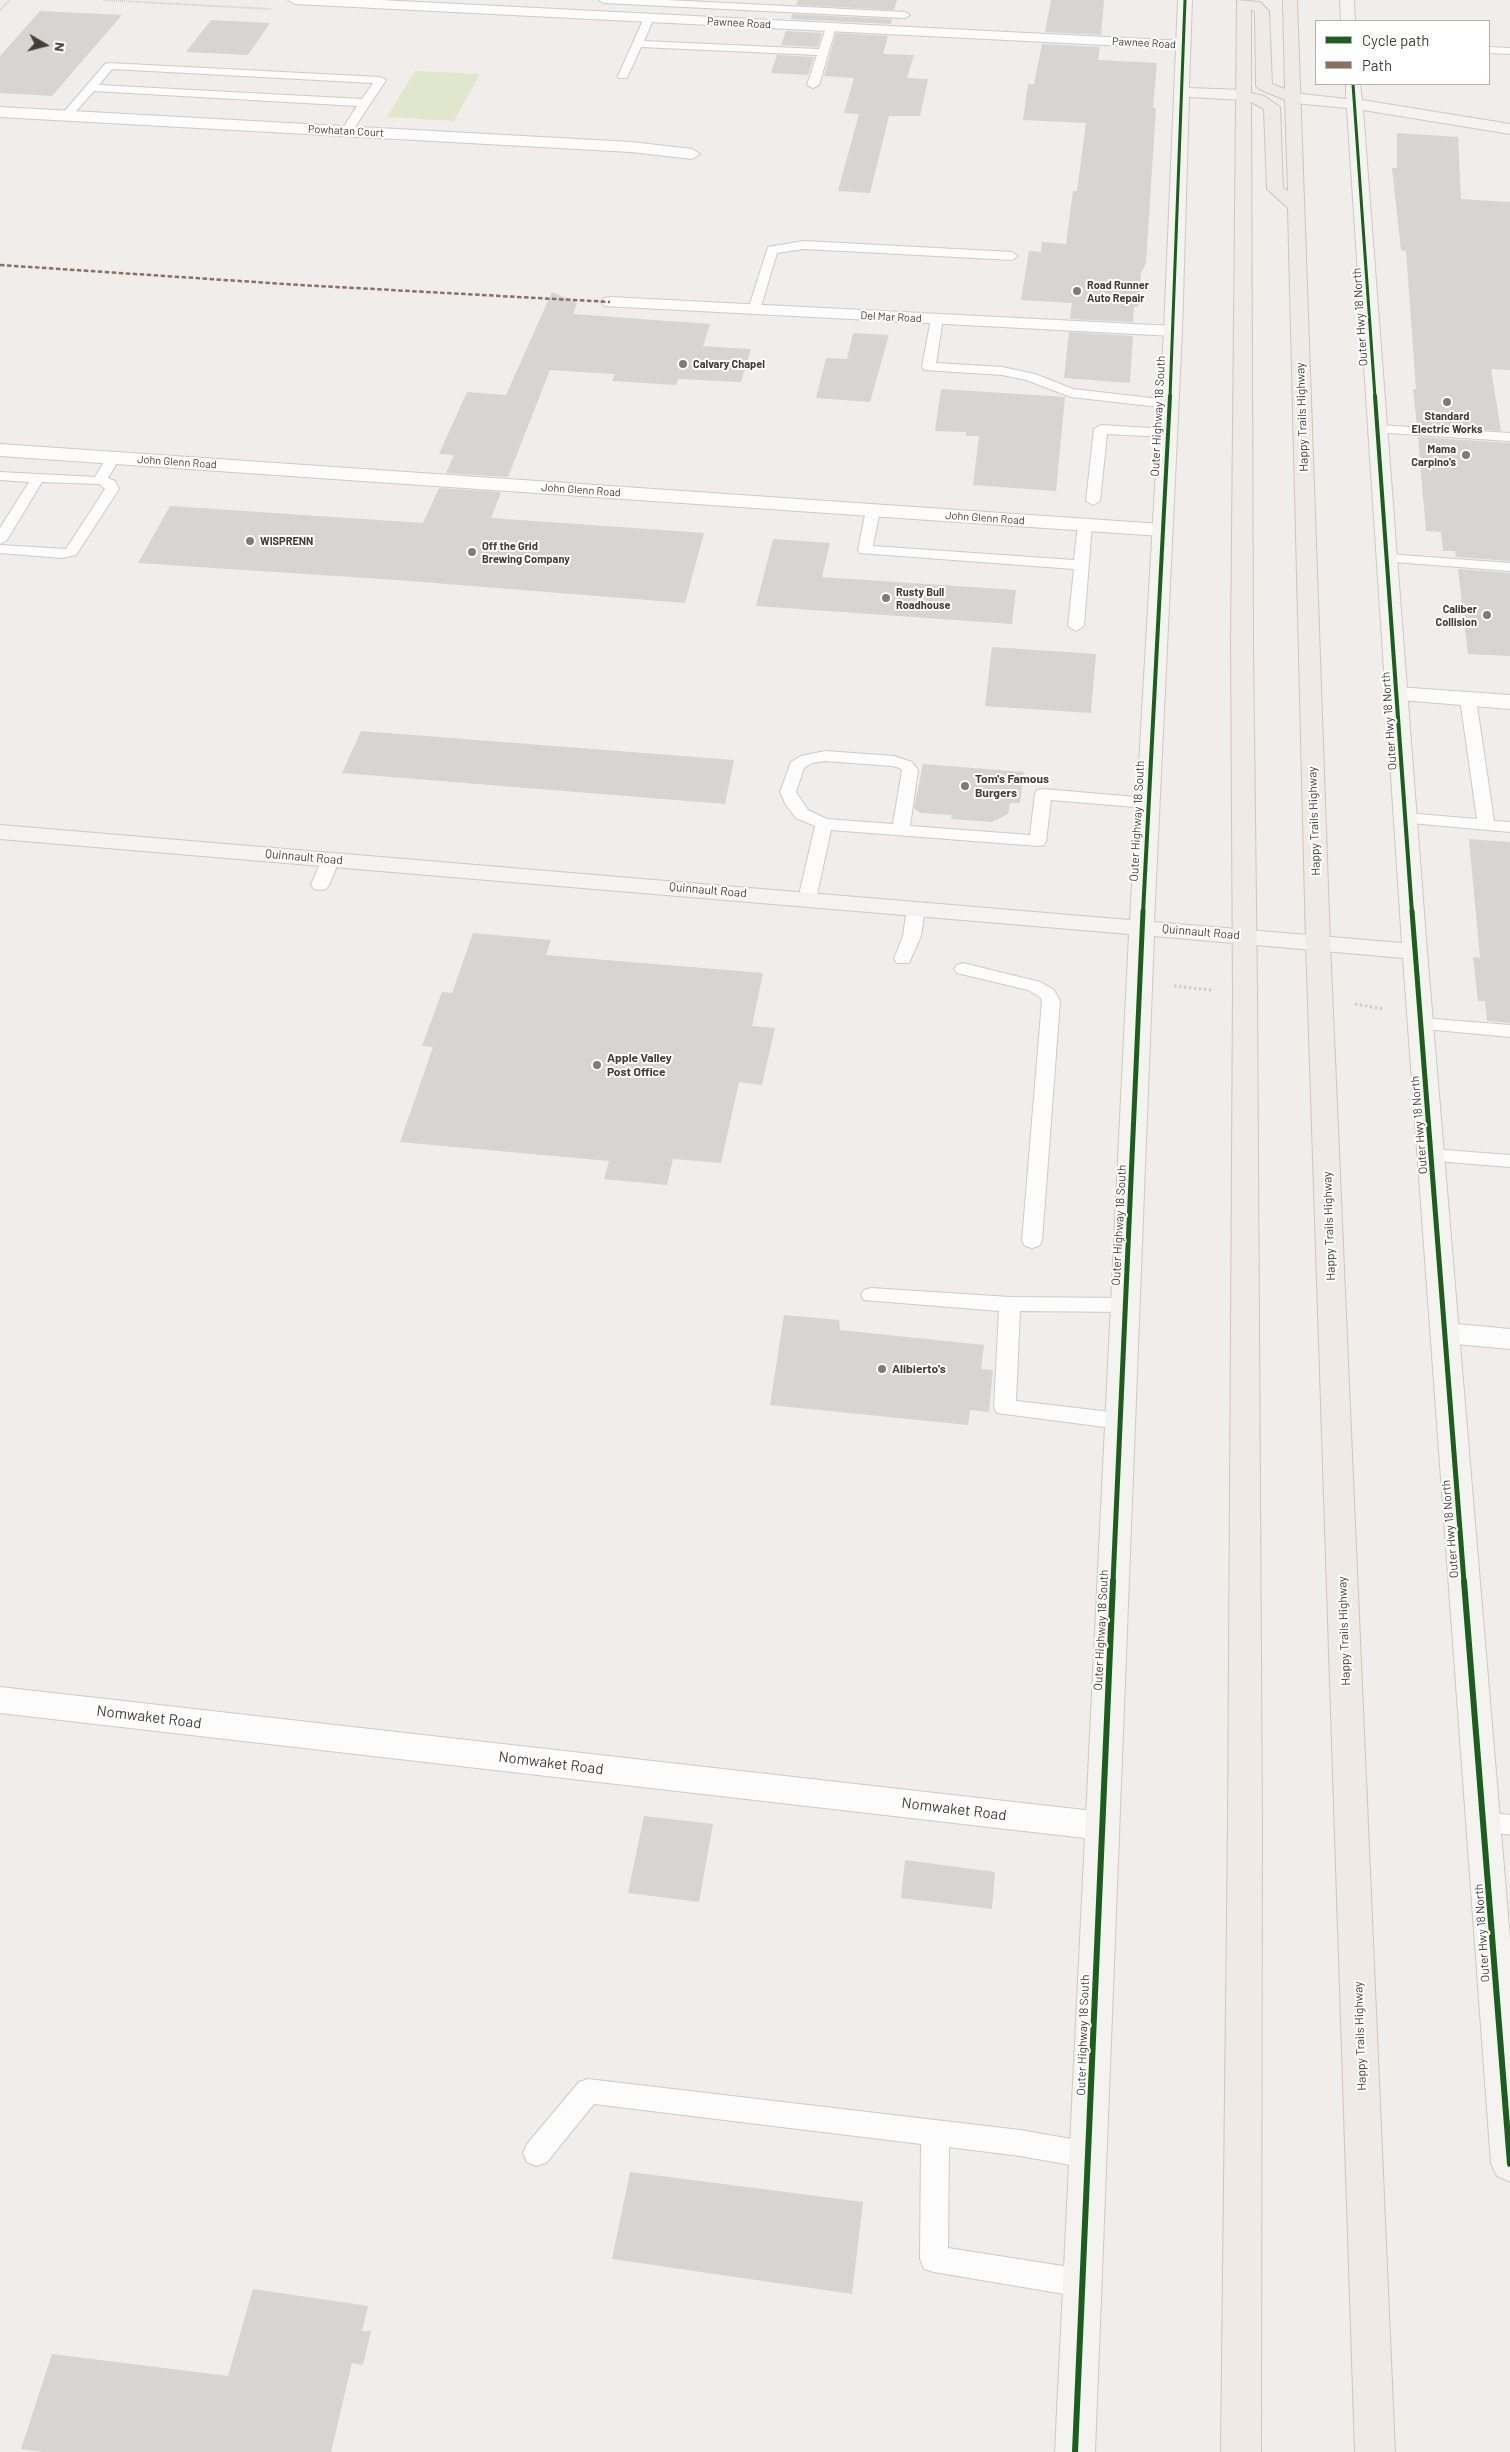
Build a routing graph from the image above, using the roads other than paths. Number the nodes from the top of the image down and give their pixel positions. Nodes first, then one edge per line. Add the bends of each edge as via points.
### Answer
1 (295, 0) edge
2 (604, 0) edge
3 (1185, 0) edge
4 (1244, 0) edge
5 (1251, 0) edge
6 (1290, 0) edge
7 (1347, 0) edge
8 (905, 15) dead end
9 (649, 18) junction
10 (1348, 20) edge
11 (830, 27) junction
12 (638, 44) junction
13 (1184, 45) junction
14 (1490, 50) edge
15 (1510, 51) edge
16 (823, 52) junction
17 (623, 76) dead end
18 (813, 85) dead end
19 (1354, 85) edge
20 (91, 88) junction
21 (1183, 92) junction
22 (1242, 95) junction
23 (1294, 98) junction
24 (365, 102) junction
25 (1355, 104) junction
26 (0, 112) edge
27 (67, 116) junction
28 (1510, 129) edge
29 (348, 131) junction
30 (692, 154) dead end
31 (1295, 206) junction
32 (1012, 256) dead end
33 (610, 302) dead end
34 (754, 310) junction
35 (937, 319) junction
36 (1173, 332) junction
37 (1168, 404) junction
38 (1378, 429) junction
39 (1167, 433) junction
40 (1510, 437) edge
41 (0, 450) edge
42 (113, 458) junction
43 (0, 476) edge
44 (38, 478) junction
45 (100, 480) junction
46 (1093, 501) dead end
47 (873, 510) junction
48 (1085, 524) junction
49 (1161, 530) junction
50 (0, 540) edge
51 (0, 549) edge
52 (1387, 558) junction
53 (1081, 565) junction
54 (1510, 567) edge
55 (1076, 626) dead end
56 (1397, 694) junction
57 (1468, 699) junction
58 (1510, 702) edge
59 (1148, 803) junction
60 (1406, 818) junction
61 (824, 824) junction
62 (1486, 825) junction
63 (1510, 827) edge
64 (901, 830) junction
65 (0, 832) edge
66 (331, 859) junction
67 (320, 886) dead end
68 (807, 899) junction
69 (916, 908) junction
70 (1142, 927) junction
71 (1244, 936) junction
72 (1318, 943) junction
73 (1415, 952) junction
74 (903, 959) dead end
75 (963, 969) dead end
76 (1421, 1024) junction
77 (1510, 1032) edge
78 (1431, 1155) junction
79 (1510, 1161) edge
80 (1032, 1240) dead end
81 (870, 1295) dead end
82 (1010, 1304) junction
83 (1125, 1305) junction
84 (1445, 1333) junction
85 (1510, 1339) edge
86 (1120, 1421) junction
87 (0, 1700) edge
88 (1497, 1824) edge
89 (1102, 1826) junction
90 (935, 2133) junction
91 (537, 2153) dead end
92 (1088, 2155) junction
93 (1510, 2164) edge
94 (1082, 2283) junction
95 (1075, 2452) edge
96 (1241, 2452) edge
97 (1375, 2452) edge

1 - 9 street, Pawnee Road
2 - 8 lane
3 - 13 street, Outer Highway 18 South
4 - 22 main road
5 - 23 main road via 1262,11 1264,86
6 - 23 main road, Happy Trails Highway
7 - 10 street
9 - 11 street, Pawnee Road
9 - 12 lane
11 - 13 street, Pawnee Road
11 - 16 lane
12 - 16 lane
12 - 17 lane
13 - 21 street, Outer Highway 18 South
14 - 15 lane
16 - 18 lane
19 - 25 street, Outer Hwy 18 North
20 - 24 lane
20 - 24 lane via 109,66 380,80
20 - 27 lane
21 - 22 street
21 - 36 street, Outer Highway 18 South
22 - 31 main road via 1272,106 1275,189
22 - 71 main road
23 - 25 street
23 - 31 main road, Happy Trails Highway
24 - 29 lane
25 - 28 street
25 - 38 street, Outer Hwy 18 North
26 - 27 street, Powhatan Court
27 - 29 street, Powhatan Court
29 - 30 street, Powhatan Court via 631,147
31 - 72 main road, Happy Trails Highway
32 - 34 lane via 804,245 772,250
33 - 34 street, Del Mar Road
34 - 35 street, Del Mar Road
35 - 36 street, Del Mar Road
35 - 37 lane via 929,367 1002,371 1030,377 1071,393
36 - 37 street, Outer Highway 18 South
37 - 39 street, Outer Highway 18 South
38 - 40 lane
38 - 52 street, Outer Hwy 18 North
39 - 46 lane via 1101,429
39 - 49 street, Outer Highway 18 South
41 - 42 street, John Glenn Road
42 - 45 lane
42 - 47 street, John Glenn Road
43 - 44 lane
44 - 45 lane
44 - 50 lane
45 - 51 lane via 110,484 112,489 71,552
47 - 48 street, John Glenn Road
47 - 53 lane via 865,550
48 - 49 street, John Glenn Road
48 - 53 lane
49 - 59 street, Outer Highway 18 South
52 - 54 lane
52 - 56 street, Outer Hwy 18 North
53 - 55 lane
56 - 57 street
56 - 60 street, Outer Hwy 18 North
57 - 58 street
57 - 62 lane
59 - 64 lane via 1043,794 1038,841
59 - 70 street, Outer Highway 18 South
60 - 62 lane
60 - 73 street, Outer Hwy 18 North
61 - 64 lane
61 - 64 lane via 802,814 788,792 796,765 808,758 839,756 906,765 910,770
61 - 68 lane
62 - 63 lane
65 - 66 street, Quinnault Road
66 - 67 lane
66 - 68 street, Quinnault Road
68 - 69 street, Quinnault Road
69 - 70 street, Quinnault Road
69 - 74 lane via 912,936
70 - 71 street, Quinnault Road
70 - 83 street, Outer Highway 18 South
71 - 72 street, Quinnault Road
71 - 96 main road via 1245,1824
72 - 73 street, Quinnault Road
72 - 97 main road, Happy Trails Highway
73 - 76 street, Outer Hwy 18 North
75 - 80 lane via 1034,986 1048,994 1051,1001
76 - 77 lane
76 - 78 street, Outer Hwy 18 North
78 - 79 lane
78 - 84 street, Outer Hwy 18 North
81 - 82 lane
82 - 83 lane
82 - 86 lane via 1005,1407
83 - 86 street, Outer Highway 18 South
84 - 85 street
84 - 88 street, Outer Hwy 18 North
86 - 89 street, Outer Highway 18 South
87 - 89 street, Nomwaket Road
88 - 93 street, Outer Hwy 18 North
89 - 92 street, Outer Highway 18 South
90 - 91 lane via 588,2091
90 - 92 lane
90 - 94 lane via 934,2259
92 - 94 street, Outer Highway 18 South
94 - 95 street, Outer Highway 18 South

